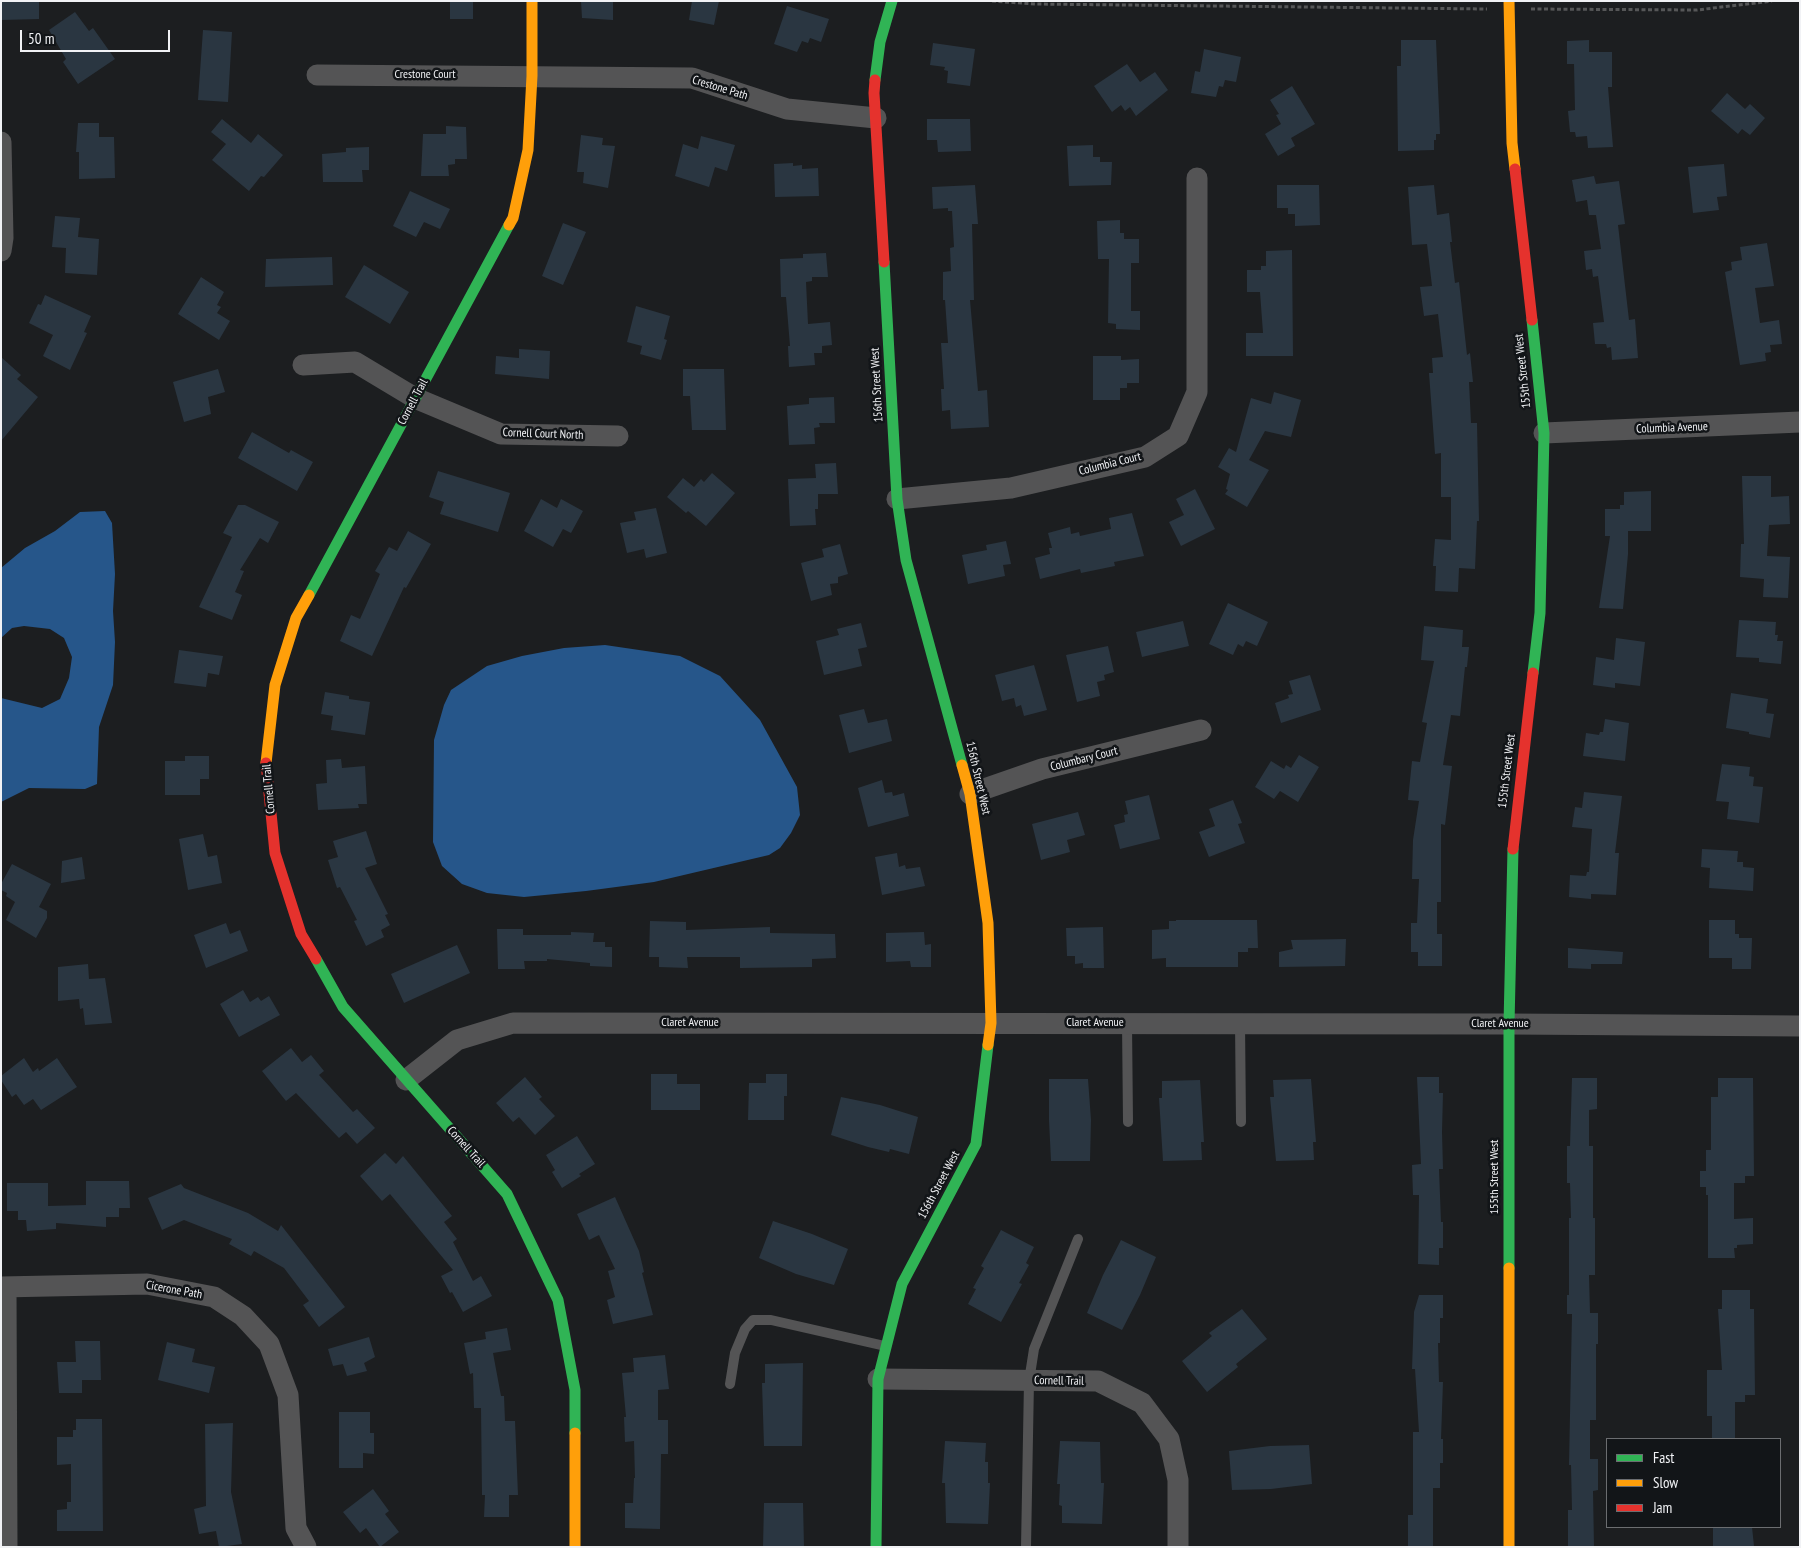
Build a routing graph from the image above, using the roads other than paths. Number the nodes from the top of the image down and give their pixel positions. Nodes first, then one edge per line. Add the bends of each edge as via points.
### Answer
1 (532, 1) edge
2 (892, 1) edge
3 (1509, 5) edge
4 (317, 75) dead end
5 (532, 76) junction
6 (876, 118) junction
7 (1, 142) edge
8 (1197, 178) dead end
9 (1, 251) edge
10 (303, 365) dead end
11 (415, 398) junction
12 (1800, 422) edge
13 (1544, 433) junction
14 (618, 436) dead end
15 (897, 499) junction
16 (1201, 730) dead end
17 (970, 794) junction
18 (991, 1023) junction
19 (1127, 1023) junction
20 (1240, 1023) junction
21 (1509, 1024) junction
22 (1800, 1026) edge
23 (406, 1080) junction
24 (1128, 1122) dead end
25 (1241, 1122) dead end
26 (1078, 1239) dead end
27 (4, 1287) edge
28 (886, 1346) junction
29 (878, 1379) junction
30 (1029, 1381) junction
31 (730, 1384) dead end
32 (6, 1547) edge
33 (306, 1547) edge
34 (575, 1547) edge
35 (876, 1547) edge
36 (1026, 1547) edge
37 (1178, 1547) edge
38 (1509, 1547) edge

1 - 5 street, Cornell Trail
2 - 6 street, 156th Street West via 880,42 874,93
3 - 13 street, 155th Street West via 1512,144
4 - 5 street, Crestone Court
5 - 6 street, Crestone Path via 692,78 787,110
5 - 11 street, Cornell Trail via 528,150 513,218
6 - 15 street, 156th Street West
7 - 9 street
8 - 15 street, Columbia Court via 1197,392 1178,436 1145,457 1011,488
10 - 11 street, Cornell Court North via 355,362
11 - 14 street, Cornell Court North via 501,434
11 - 23 street, Cornell Trail via 296,618 275,685 266,762 275,853 301,934 343,1007
12 - 13 street, Columbia Avenue
13 - 21 street, 155th Street West via 1540,612 1512,856
15 - 17 street, 156th Street West via 906,560
16 - 17 street, Columbary Court via 1042,769
17 - 18 street, 156th Street West via 988,923
18 - 19 street, Claret Avenue
18 - 23 street, Claret Avenue via 513,1023 457,1040
18 - 28 street, 156th Street West via 976,1144 902,1284
19 - 20 street, Claret Avenue
19 - 24 lane
20 - 21 street, Claret Avenue
20 - 25 lane
21 - 22 street, Claret Avenue
21 - 38 street, 155th Street West
23 - 34 street, Cornell Trail via 507,1194 558,1300 575,1390
26 - 30 lane via 1034,1349
27 - 32 street
27 - 33 street, Cicerone Path via 147,1284 214,1297 243,1316 269,1344 288,1395 296,1528
28 - 29 street, 156th Street West
28 - 31 lane via 771,1320 753,1320 745,1329 735,1353
29 - 30 street, Cornell Trail
29 - 35 street, 156th Street West
30 - 36 lane
30 - 37 street, Cornell Trail via 1098,1381 1142,1403 1169,1439 1178,1480

